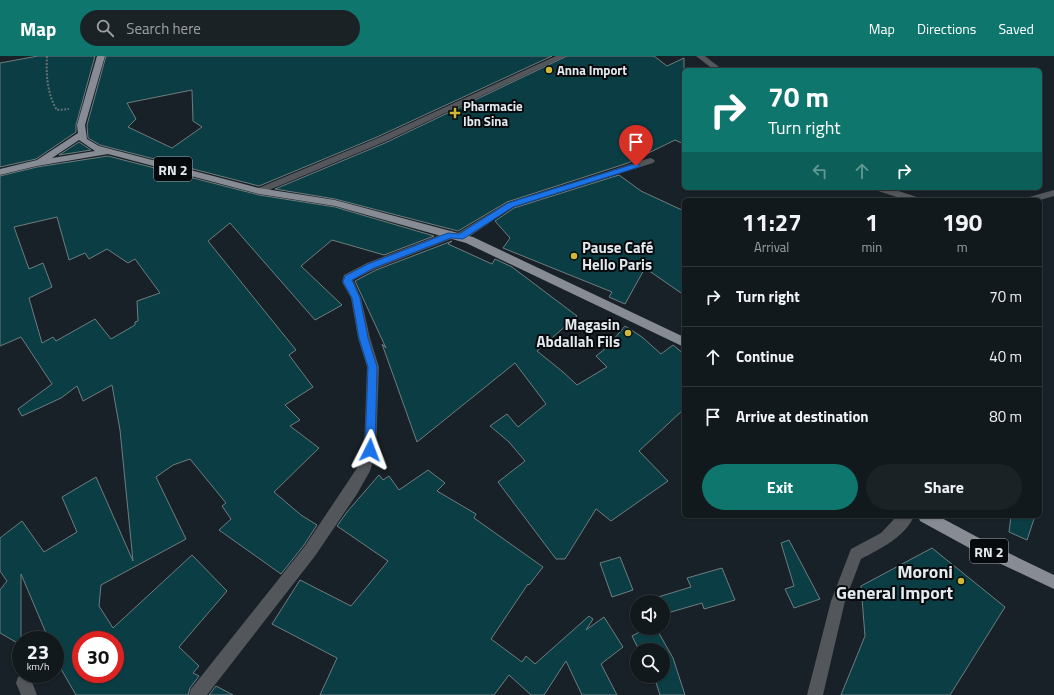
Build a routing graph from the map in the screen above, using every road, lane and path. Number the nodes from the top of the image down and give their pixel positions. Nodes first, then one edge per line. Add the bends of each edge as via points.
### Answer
1 (46, 56) edge
2 (101, 56) edge
3 (562, 56) edge
4 (700, 56) edge
5 (716, 68) edge
6 (86, 108) junction
7 (82, 134) junction
8 (106, 152) junction
9 (37, 162) junction
10 (650, 162) dead end
11 (0, 172) edge
12 (884, 190) edge
13 (259, 191) junction
14 (1054, 193) edge
15 (910, 198) edge
16 (1036, 198) edge
17 (456, 236) junction
18 (682, 341) edge
19 (905, 518) edge
20 (929, 518) edge
21 (1054, 582) edge
22 (197, 695) edge
23 (815, 695) edge

1 - 6 path via 46,73 53,104 57,110
2 - 6 main road
3 - 13 street via 381,140
4 - 5 street
6 - 7 main road via 81,125
7 - 8 main road, RN 2 via 83,140 88,144
7 - 9 main road
8 - 9 main road
8 - 13 main road, RN 2
9 - 11 main road
10 - 17 street via 510,205
12 - 15 street
13 - 17 main road, RN 2 via 335,203
14 - 16 street
17 - 18 main road, RN 2
17 - 22 street via 371,266 348,278 347,282 356,298 372,367 370,450 363,471 310,551
19 - 23 street via 886,538 856,554 838,601
20 - 21 main road, RN 2 via 1022,568

